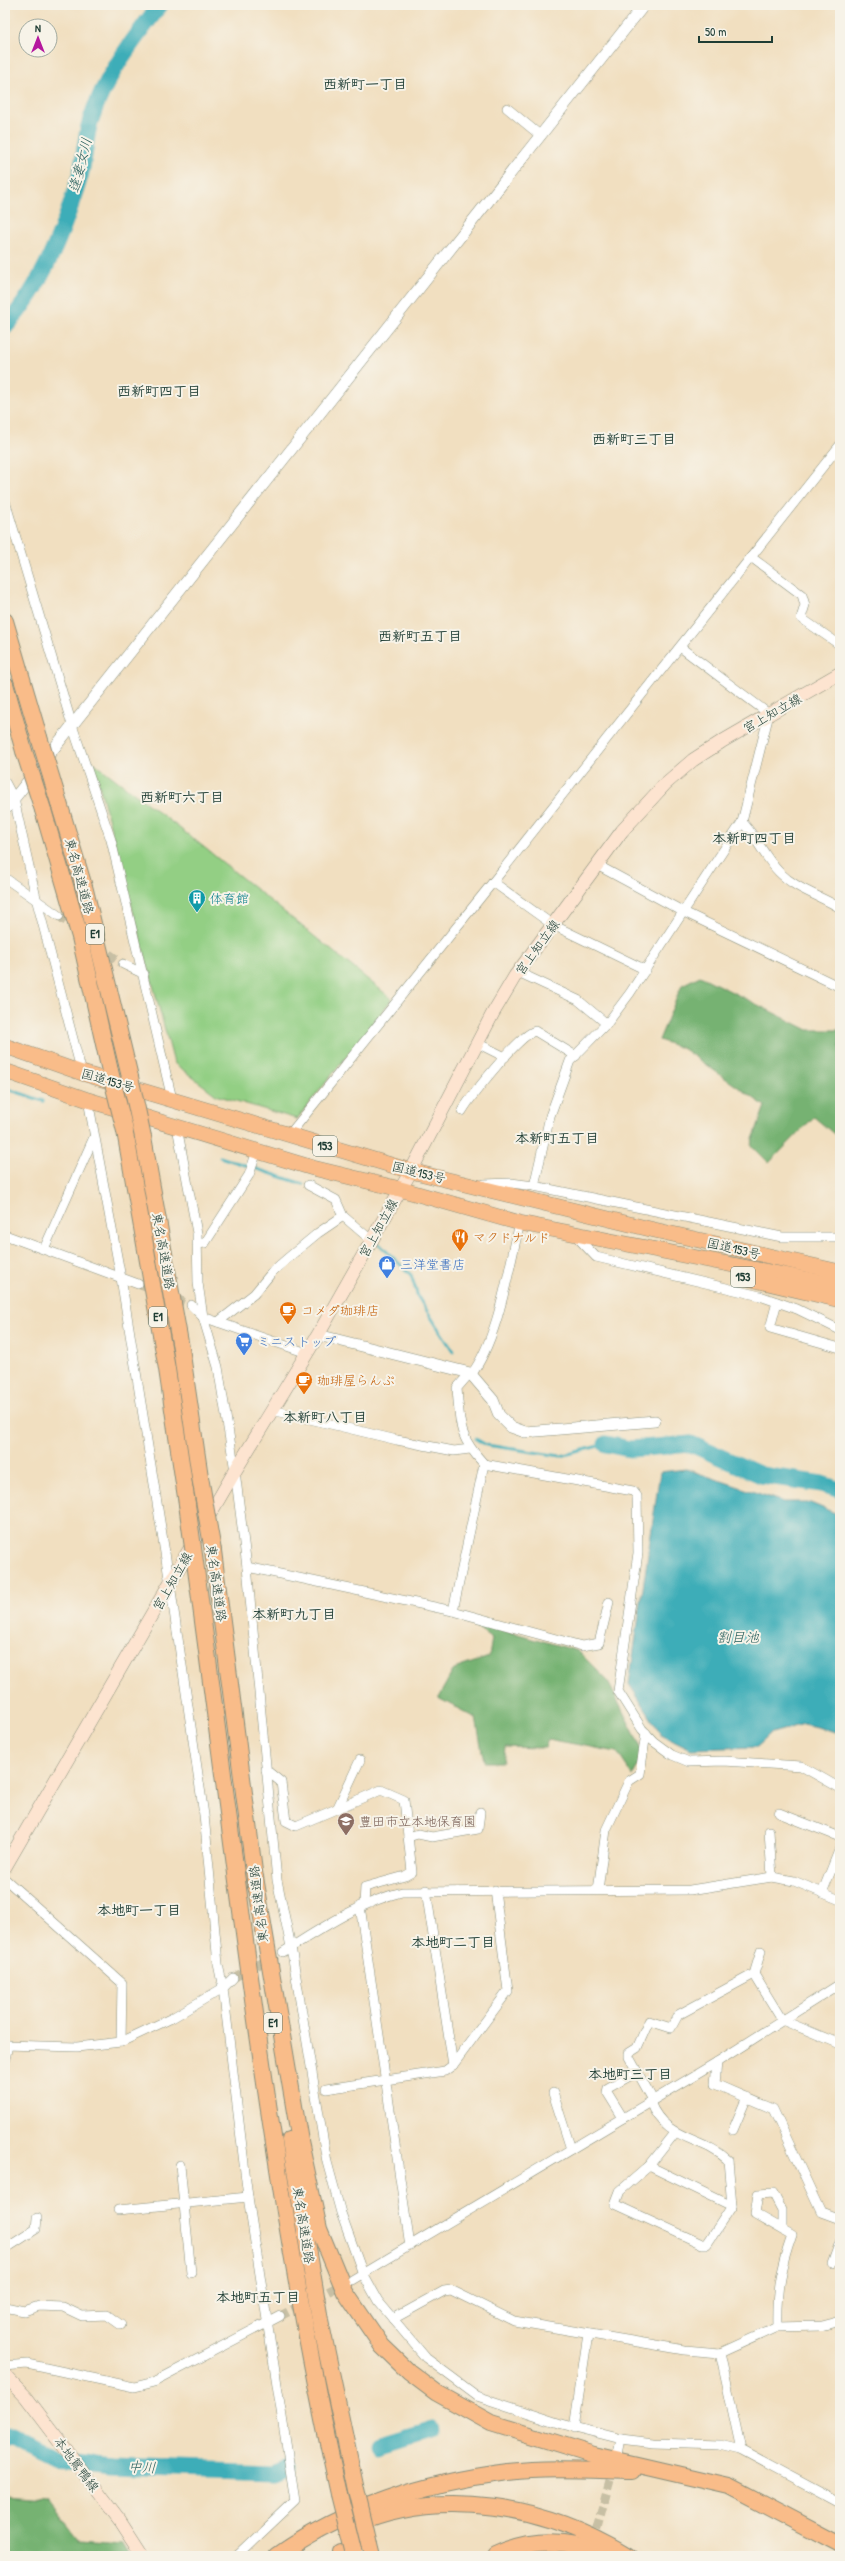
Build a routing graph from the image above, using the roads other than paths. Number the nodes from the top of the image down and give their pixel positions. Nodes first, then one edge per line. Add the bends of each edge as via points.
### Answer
1 (644, 5) edge
2 (507, 108) dead end
3 (541, 136) junction
4 (840, 445) edge
5 (5, 501) edge
6 (751, 557) junction
7 (5, 621) edge
8 (840, 645) edge
9 (680, 647) junction
10 (840, 673) edge
11 (5, 684) edge
12 (769, 714) junction
13 (72, 725) junction
14 (5, 782) edge
15 (14, 799) junction
16 (5, 810) edge
17 (742, 822) junction
18 (597, 865) junction
19 (5, 878) edge
20 (493, 882) junction
21 (37, 902) junction
22 (840, 908) edge
23 (684, 912) junction
24 (59, 916) tunnel mouth
25 (553, 925) junction
26 (123, 964) tunnel mouth
27 (646, 970) junction
28 (518, 972) junction
29 (144, 974) junction
30 (840, 986) edge
31 (607, 1024) junction
32 (479, 1044) junction
33 (5, 1046) edge
34 (576, 1056) junction
35 (505, 1057) junction
36 (5, 1071) edge
37 (82, 1073) junction
38 (172, 1099) junction
39 (88, 1100) junction
40 (462, 1111) dead end
41 (177, 1127) junction
42 (289, 1135) junction
43 (94, 1137) junction
44 (257, 1151) junction
45 (411, 1171) junction
46 (308, 1185) dead end
47 (473, 1185) junction
48 (534, 1186) junction
49 (400, 1189) junction
50 (343, 1216) junction
51 (520, 1224) junction
52 (650, 1229) junction
53 (5, 1235) edge
54 (575, 1235) junction
55 (840, 1237) edge
56 (371, 1240) junction
57 (198, 1244) junction
58 (44, 1250) junction
59 (648, 1250) junction
60 (840, 1262) edge
61 (840, 1272) edge
62 (121, 1278) junction
63 (138, 1284) tunnel mouth
64 (840, 1286) edge
65 (840, 1300) edge
66 (777, 1302) junction
67 (191, 1305) tunnel mouth
68 (203, 1317) junction
69 (218, 1322) junction
70 (840, 1330) edge
71 (318, 1335) junction
72 (840, 1348) edge
73 (307, 1353) junction
74 (470, 1374) junction
75 (272, 1410) junction
76 (655, 1421) dead end
77 (470, 1449) junction
78 (484, 1464) junction
79 (235, 1471) junction
80 (247, 1567) junction
81 (170, 1584) junction
82 (608, 1602) dead end
83 (453, 1611) junction
84 (646, 1733) junction
85 (360, 1760) dead end
86 (266, 1770) junction
87 (840, 1788) edge
88 (337, 1808) junction
89 (480, 1812) dead end
90 (779, 1813) dead end
91 (769, 1831) dead end
92 (408, 1837) junction
93 (840, 1837) edge
94 (840, 1848) edge
95 (5, 1866) edge
96 (255, 1877) junction
97 (772, 1877) junction
98 (5, 1879) edge
99 (426, 1890) junction
100 (495, 1890) junction
101 (598, 1890) junction
102 (822, 1893) junction
103 (840, 1900) edge
104 (362, 1906) junction
105 (287, 1949) junction
106 (762, 1951) dead end
107 (754, 1974) junction
108 (233, 1978) tunnel mouth
109 (840, 1984) edge
110 (223, 1988) junction
111 (782, 2020) junction
112 (120, 2042) junction
113 (840, 2044) edge
114 (7, 2045) edge
115 (5, 2058) edge
116 (717, 2062) junction
117 (453, 2064) junction
118 (637, 2072) junction
119 (386, 2080) junction
120 (326, 2089) dead end
121 (553, 2093) dead end
122 (747, 2097) junction
123 (652, 2101) junction
124 (623, 2118) junction
125 (733, 2130) dead end
126 (676, 2133) junction
127 (571, 2149) junction
128 (180, 2165) dead end
129 (649, 2166) junction
130 (248, 2197) junction
131 (183, 2204) junction
132 (732, 2206) junction
133 (118, 2210) dead end
134 (37, 2218) dead end
135 (840, 2219) edge
136 (782, 2227) dead end
137 (840, 2242) edge
138 (410, 2246) junction
139 (5, 2249) edge
140 (832, 2264) dead end
141 (191, 2273) dead end
142 (363, 2274) junction
143 (352, 2280) tunnel mouth
144 (5, 2307) edge
145 (280, 2316) tunnel mouth
146 (393, 2319) junction
147 (840, 2321) edge
148 (268, 2322) junction
149 (121, 2325) dead end
150 (777, 2327) junction
151 (588, 2334) junction
152 (720, 2353) junction
153 (5, 2366) edge
154 (5, 2375) edge
155 (574, 2428) junction
156 (621, 2438) junction
157 (741, 2450) junction
158 (618, 2454) dead end
159 (676, 2473) junction
160 (840, 2503) edge
161 (840, 2544) edge
162 (370, 2550) edge
163 (348, 2554) edge
164 (143, 2556) edge
165 (237, 2556) edge
166 (277, 2556) edge
167 (294, 2556) edge
168 (495, 2556) edge
169 (609, 2556) edge
170 (629, 2556) edge

1 - 3 street
2 - 3 street
3 - 13 street
4 - 6 street
5 - 13 street
6 - 8 street via 802,595 805,605 800,618
6 - 9 street
7 - 96 highway, 東名高速道路 / E1, bridge via 85,890 143,1137 181,1348 213,1551
9 - 12 street
9 - 20 street
10 - 12 main road, 宮上知立線
11 - 163 highway, 東名高速道路 / E1, bridge via 80,937 125,1132 167,1369 187,1504 286,2230 334,2496
12 - 17 street
12 - 18 main road, 宮上知立線 via 693,760 665,784 622,831
13 - 15 street
13 - 29 street via 111,840
14 - 15 street
15 - 16 street
15 - 21 street
17 - 22 street via 753,832 777,871 794,886
17 - 23 street
18 - 23 street
18 - 25 main road, 宮上知立線
19 - 21 street
20 - 25 street
20 - 42 street
21 - 24 street
21 - 37 street
23 - 27 street
23 - 30 street
25 - 27 street
25 - 28 main road, 宮上知立線
26 - 29 street
27 - 31 street
28 - 31 street via 578,1000
28 - 32 main road, 宮上知立線 via 493,1013
29 - 38 street
31 - 34 street
32 - 35 street
32 - 45 main road, 宮上知立線
33 - 37 highway, 国道153号 / 153
34 - 35 street via 535,1031 528,1033
34 - 48 street via 570,1061 556,1096
35 - 40 street
36 - 39 highway, 国道153号 / 153
37 - 38 highway, 国道153号 / 153
38 - 42 highway, 国道153号 / 153
39 - 41 highway, 国道153号 / 153
39 - 43 street
41 - 44 highway, 国道153号 / 153
41 - 57 street
42 - 45 highway, 国道153号 / 153
43 - 58 street
43 - 62 street
44 - 49 highway, 国道153号 / 153 via 313,1168
44 - 57 street via 249,1175 205,1243
45 - 47 highway, 国道153号 / 153
45 - 49 main road, 宮上知立線
46 - 50 street via 336,1200
47 - 48 street via 511,1183
47 - 52 highway, 国道153号 / 153
48 - 55 street via 782,1237
49 - 51 highway, 国道153号 / 153
49 - 56 main road, 宮上知立線
50 - 56 street
50 - 69 street via 289,1257 254,1294
51 - 54 highway, 国道153号 / 153
51 - 74 street via 497,1317 483,1359
52 - 60 highway, 153 via 680,1229 796,1256
52 - 61 highway, 国道153号 / 153
53 - 58 street
54 - 59 highway, 国道153号 / 153
54 - 66 street via 596,1257
56 - 71 main road, 宮上知立線
57 - 68 street via 198,1283
58 - 62 street
59 - 64 highway, 国道153号 / 153
59 - 65 highway, 153 via 663,1258
62 - 63 street
62 - 81 street
66 - 70 street
66 - 72 street via 770,1328
67 - 68 street
68 - 69 street
68 - 79 street via 218,1367
69 - 73 street
71 - 73 main road, 宮上知立線
71 - 74 street
73 - 75 main road, 宮上知立線
74 - 76 street via 493,1400 499,1415 511,1427 525,1432
74 - 77 street via 457,1388 460,1424
75 - 77 street via 397,1440 454,1451
75 - 79 main road, 宮上知立線
77 - 78 street
78 - 83 street
78 - 84 street via 633,1491 637,1496 638,1553 618,1684 623,1700
79 - 80 street
79 - 81 main road, 宮上知立線
80 - 83 street
80 - 86 street
81 - 95 main road, 宮上知立線
81 - 110 street via 204,1815 218,1964
82 - 83 street via 599,1643 582,1646
84 - 87 street via 672,1755 689,1762 724,1761 801,1766
84 - 101 street via 640,1774 629,1781 606,1830
85 - 88 street
86 - 88 street via 281,1782 286,1821 296,1826
86 - 105 street
88 - 92 street via 381,1790 404,1800
89 - 92 street via 478,1829 432,1837 418,1834
90 - 93 street
91 - 97 street
92 - 104 street via 412,1872 365,1887
94 - 102 street
96 - 159 highway via 300,2141 319,2229 345,2292 382,2346 409,2372 437,2393 491,2423 588,2453
96 - 162 highway, 東名高速道路 / E1, bridge via 278,2059 303,2223 320,2320
97 - 101 street via 695,1890
97 - 102 street via 794,1881
98 - 112 street via 122,1983
99 - 100 street
99 - 104 street via 395,1894
99 - 117 street
100 - 101 street
100 - 117 street via 508,1990
102 - 103 street
104 - 105 street
104 - 119 street
105 - 142 street via 327,2162 341,2213
106 - 107 street
107 - 111 street
107 - 118 street via 678,2015 671,2028 649,2021 637,2048 629,2053
108 - 110 street
109 - 111 street
110 - 112 street via 135,2037
110 - 130 street
111 - 113 street
111 - 116 street
112 - 114 street via 77,2047
114 - 115 street
116 - 122 street via 715,2084
116 - 123 street
117 - 119 street via 445,2071
118 - 123 street
118 - 124 street via 608,2088 607,2092
119 - 120 street
119 - 138 street
121 - 127 street
122 - 125 street
122 - 135 street via 773,2109 821,2212
123 - 124 street
123 - 126 street via 655,2114
124 - 127 street
126 - 129 street
126 - 132 street via 728,2160
127 - 138 street
128 - 131 street
129 - 132 street
129 - 132 street via 620,2191 615,2204 702,2244 707,2244
130 - 131 street
130 - 148 street
131 - 133 street
131 - 141 street
134 - 139 street via 36,2229
136 - 150 street via 792,2235 776,2294
137 - 140 street
138 - 142 street
142 - 143 street
142 - 146 street via 378,2301
144 - 149 street via 24,2312 40,2306 63,2307 82,2316 107,2315
145 - 148 street
146 - 151 street via 444,2291 451,2290 514,2321
146 - 155 street via 426,2358 477,2396
147 - 150 street via 821,2326
148 - 153 street via 154,2382 134,2388 27,2364
148 - 165 street via 295,2501
150 - 152 street
151 - 152 street via 684,2350
151 - 155 street
152 - 157 street
154 - 164 main road, 本地鴛鴨線 via 26,2397 84,2473
155 - 156 street
156 - 157 street via 654,2443 720,2445
156 - 158 street
157 - 160 street
159 - 161 highway via 729,2486
159 - 166 highway via 532,2470 450,2482 355,2512 301,2539
167 - 170 highway via 326,2537 384,2514 458,2505 493,2506 532,2513 572,2526
168 - 169 highway via 524,2546 547,2543 568,2544

